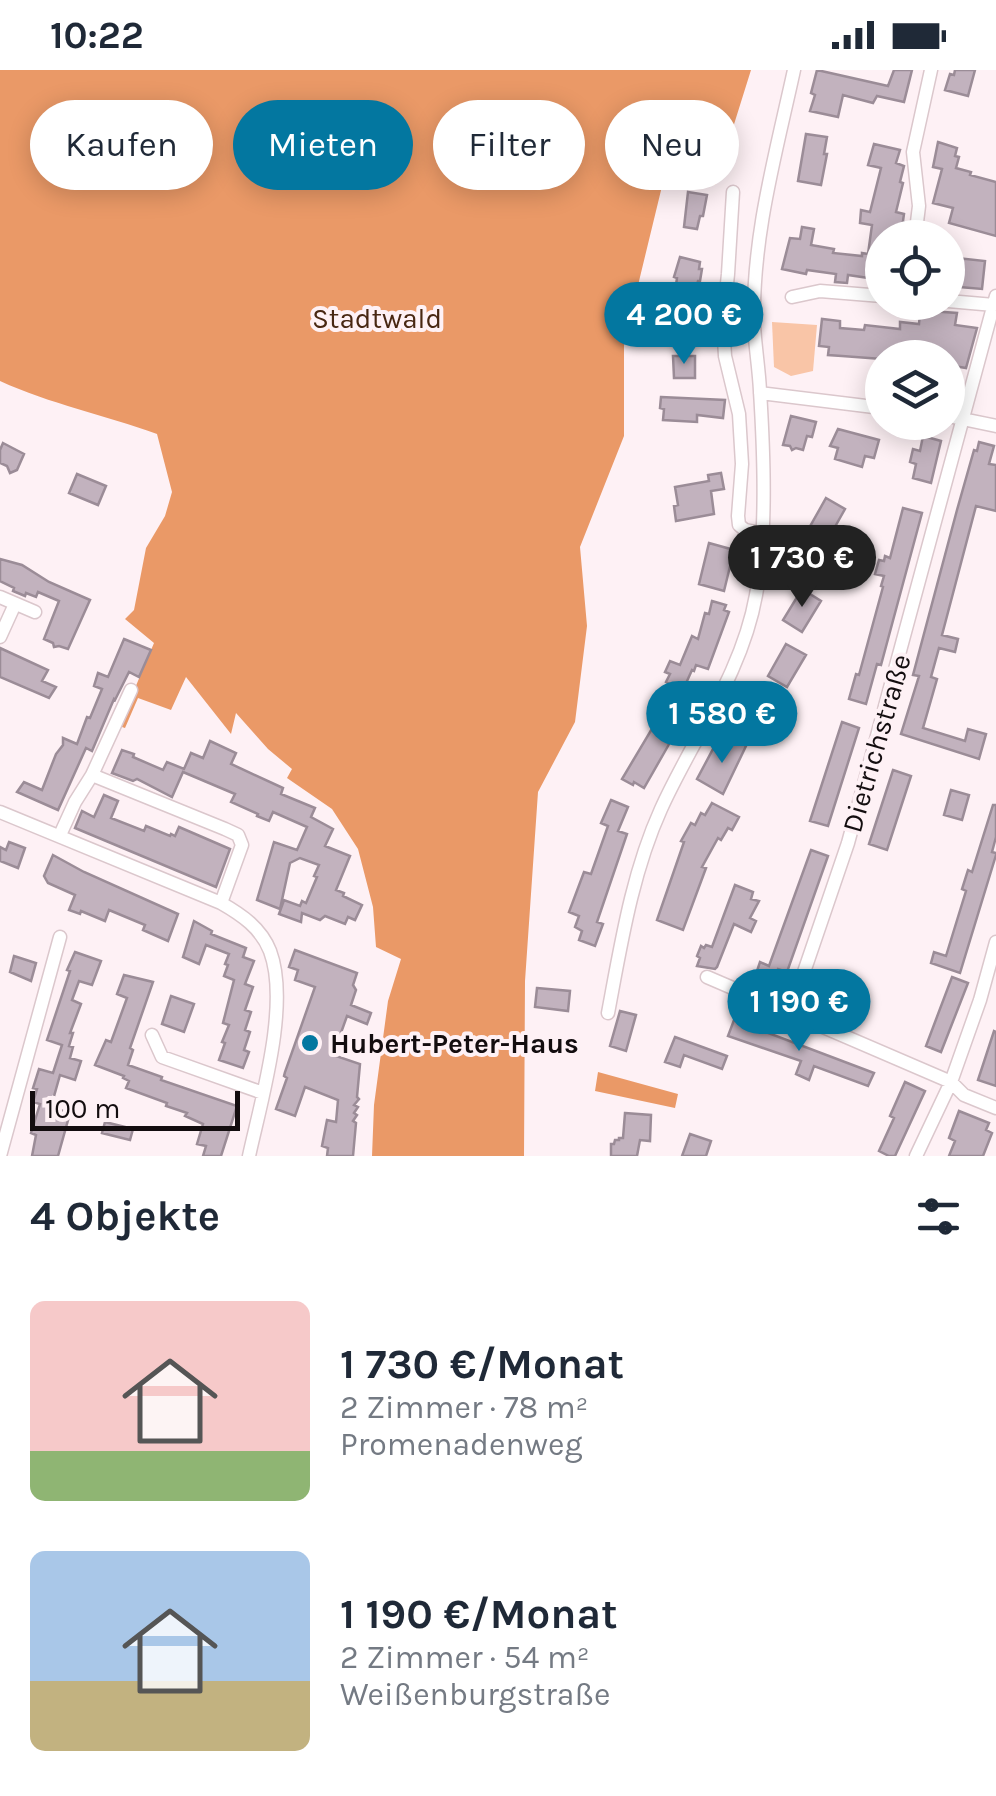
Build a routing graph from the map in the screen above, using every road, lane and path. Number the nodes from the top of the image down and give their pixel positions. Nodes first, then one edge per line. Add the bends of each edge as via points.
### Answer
1 (794, 70) edge
2 (931, 70) edge
3 (733, 192) dead end
4 (917, 220) edge
5 (728, 274) junction
6 (756, 276) junction
7 (865, 295) edge
8 (792, 297) dead end
9 (995, 300) edge
10 (965, 301) edge
11 (760, 393) junction
12 (865, 406) edge
13 (965, 414) edge
14 (965, 418) edge
15 (996, 426) edge
16 (958, 440) edge
17 (762, 533) junction
18 (0, 597) edge
19 (15, 604) junction
20 (35, 612) dead end
21 (0, 637) edge
22 (131, 690) dead end
23 (92, 775) junction
24 (0, 812) edge
25 (60, 835) junction
26 (221, 904) junction
27 (60, 937) dead end
28 (996, 942) edge
29 (707, 977) dead end
30 (790, 1013) junction
31 (608, 1014) dead end
32 (152, 1034) dead end
33 (951, 1082) junction
34 (263, 1093) junction
35 (996, 1108) edge
36 (0, 1156) edge
37 (249, 1156) edge
38 (916, 1156) edge

1 - 6 street via 761,221
2 - 4 street via 913,152
3 - 5 street
5 - 6 street
5 - 17 street via 722,321 739,414 739,524
6 - 11 street
7 - 8 street via 820,291
9 - 10 street
9 - 13 street, Dietrichstraße
11 - 12 street
11 - 17 street
14 - 15 street
16 - 30 street, Dietrichstraße via 848,843
17 - 31 street via 742,645 646,844
18 - 19 street
19 - 20 street
19 - 21 street
22 - 23 street
23 - 25 street
23 - 26 street via 238,835 242,845
24 - 25 street
25 - 26 street
26 - 34 street via 260,934 276,974
27 - 36 street
28 - 33 street
29 - 30 street
30 - 33 street
32 - 34 street via 162,1058
33 - 35 street
33 - 38 street
34 - 37 street

